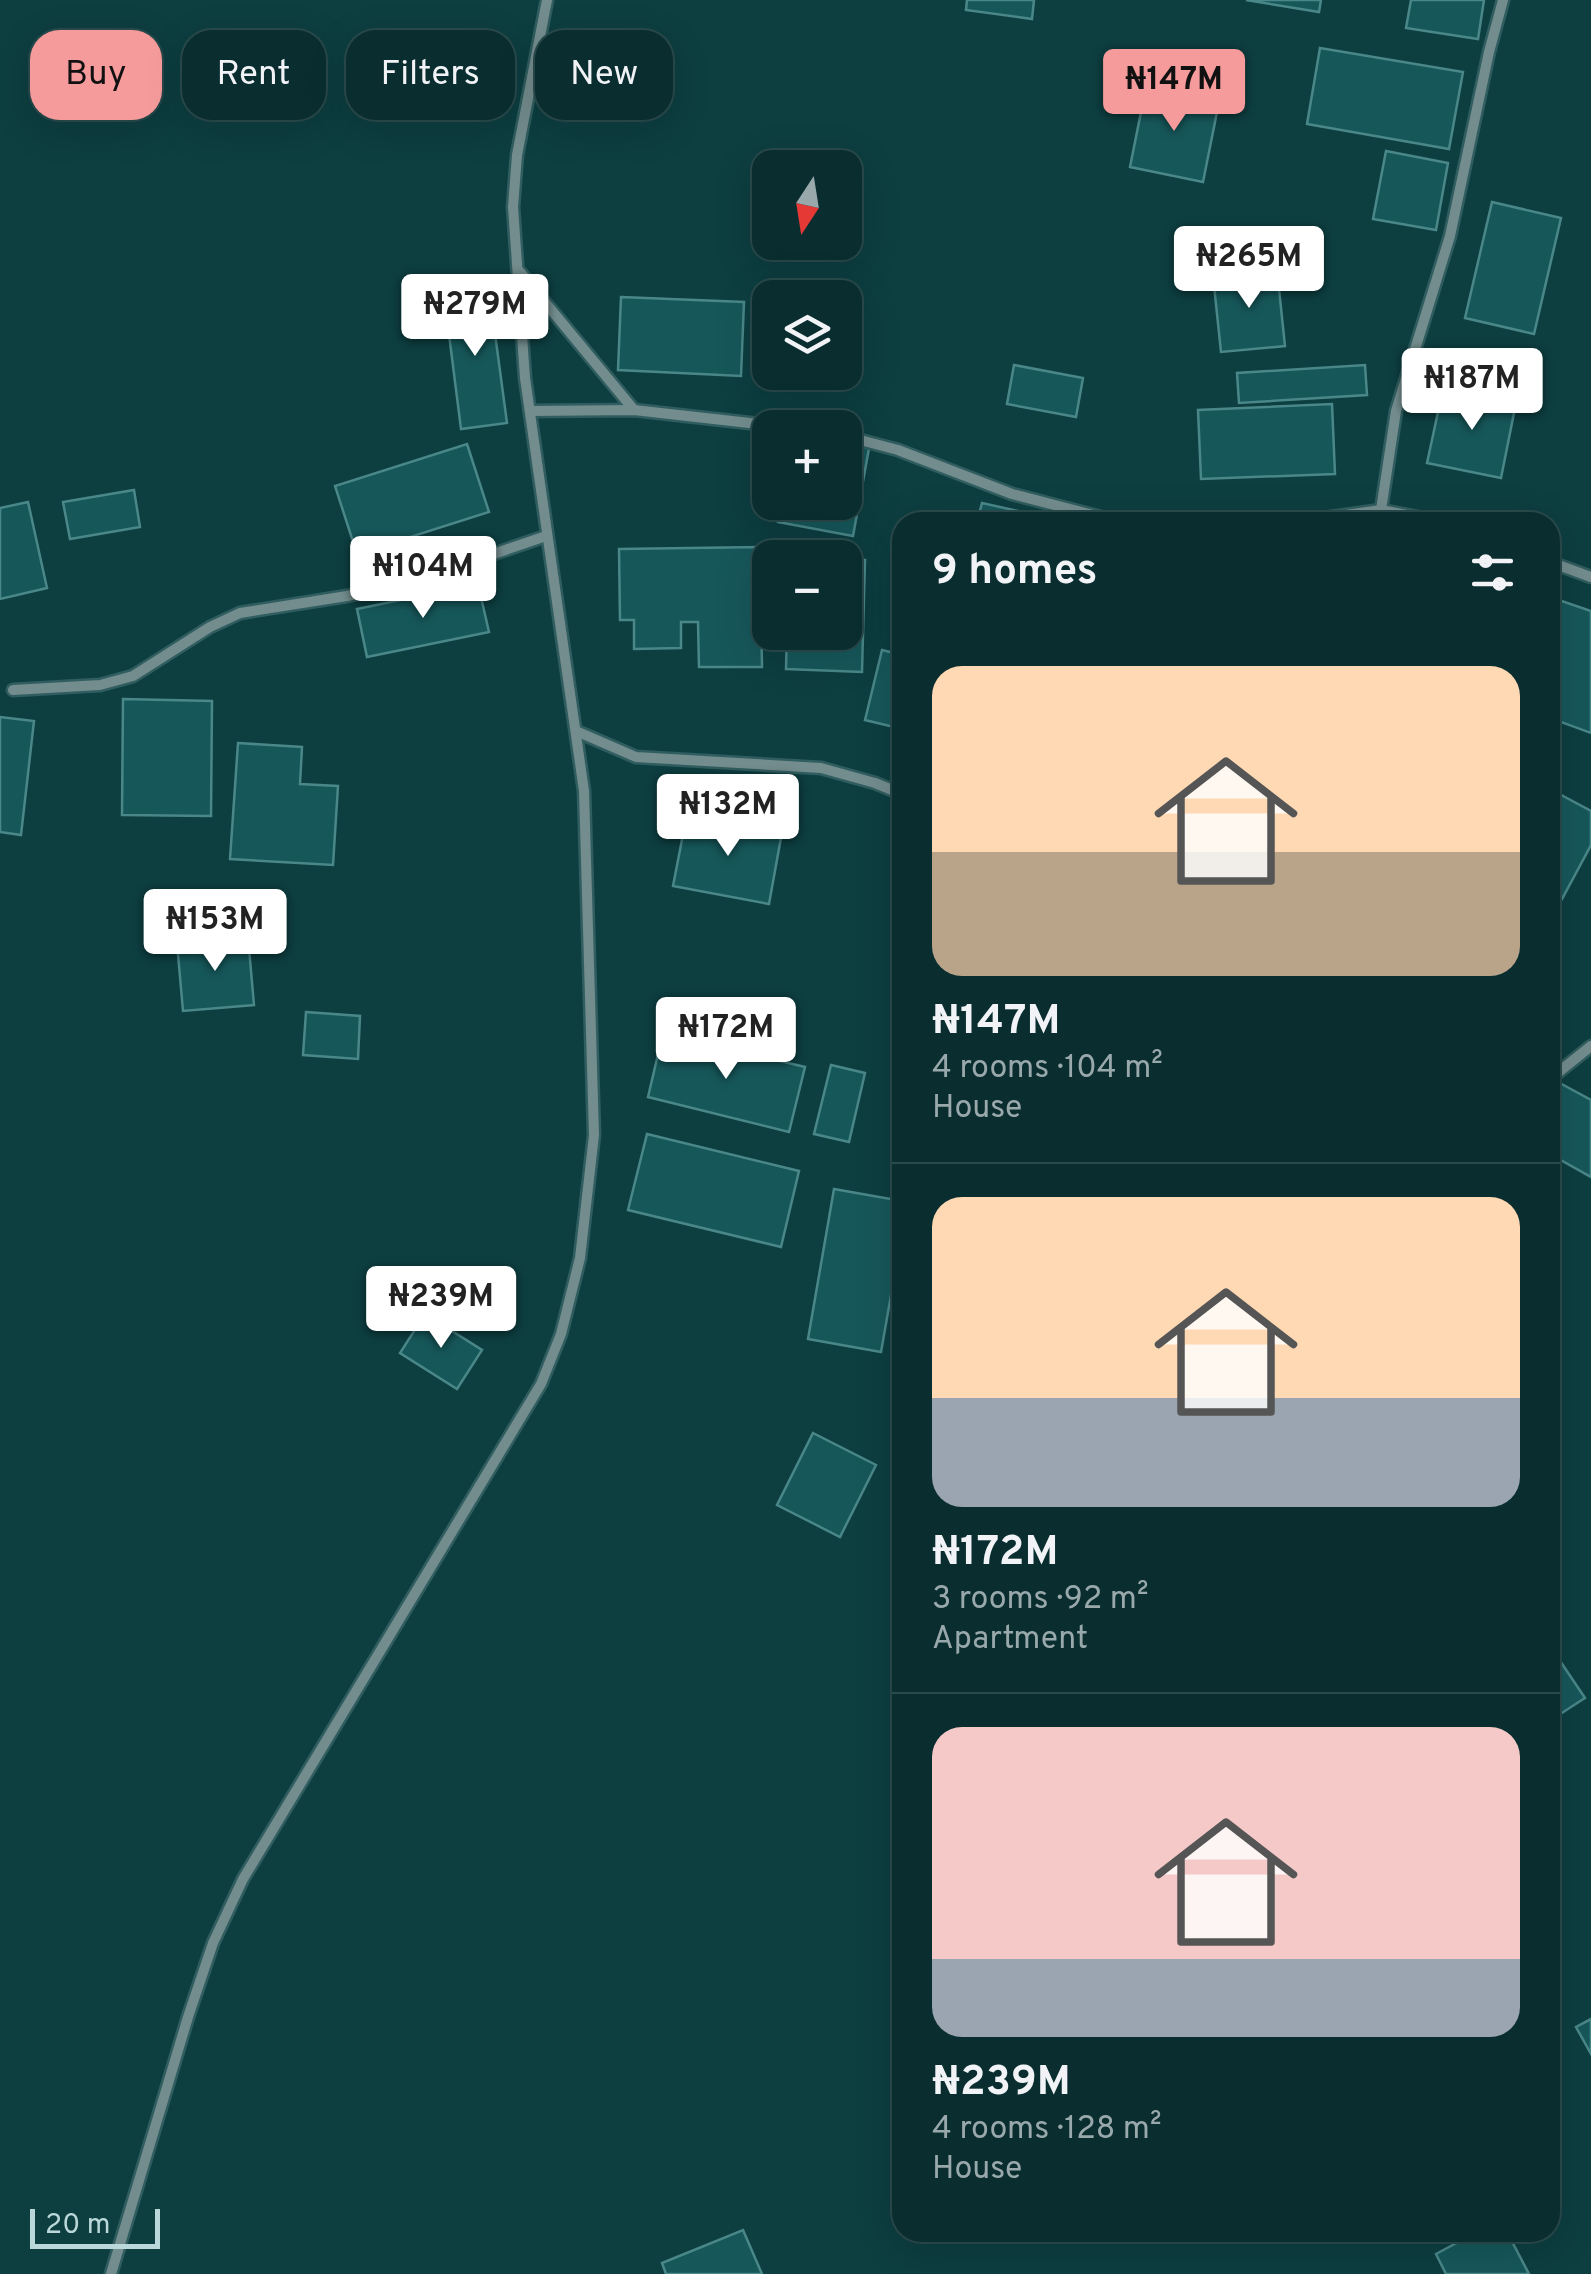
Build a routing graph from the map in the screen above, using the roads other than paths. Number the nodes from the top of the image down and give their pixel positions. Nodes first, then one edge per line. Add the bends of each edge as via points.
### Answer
1 (546, 0) edge
2 (1503, 0) edge
3 (519, 271) junction
4 (634, 410) junction
5 (530, 412) junction
6 (752, 423) edge
7 (862, 440) edge
8 (1381, 510) junction
9 (1081, 512) edge
10 (1367, 512) edge
11 (1392, 512) edge
12 (546, 536) junction
13 (1560, 566) edge
14 (1591, 577) edge
15 (13, 690) dead end
16 (576, 731) junction
17 (892, 790) edge
18 (1591, 1046) edge
19 (1560, 1071) edge
20 (111, 2274) edge

1 - 3 street via 517,155
2 - 8 street via 1450,236 1396,411
3 - 4 street
3 - 5 street
4 - 5 street
4 - 6 street
5 - 12 street
7 - 9 street
8 - 10 street
8 - 11 street
12 - 15 street via 412,582 240,613 133,676 100,686
12 - 16 street
13 - 14 street
16 - 17 street via 636,757 821,768
16 - 20 street via 584,791 594,1135 580,1258 560,1334 541,1384 243,1879 188,2016
18 - 19 street

